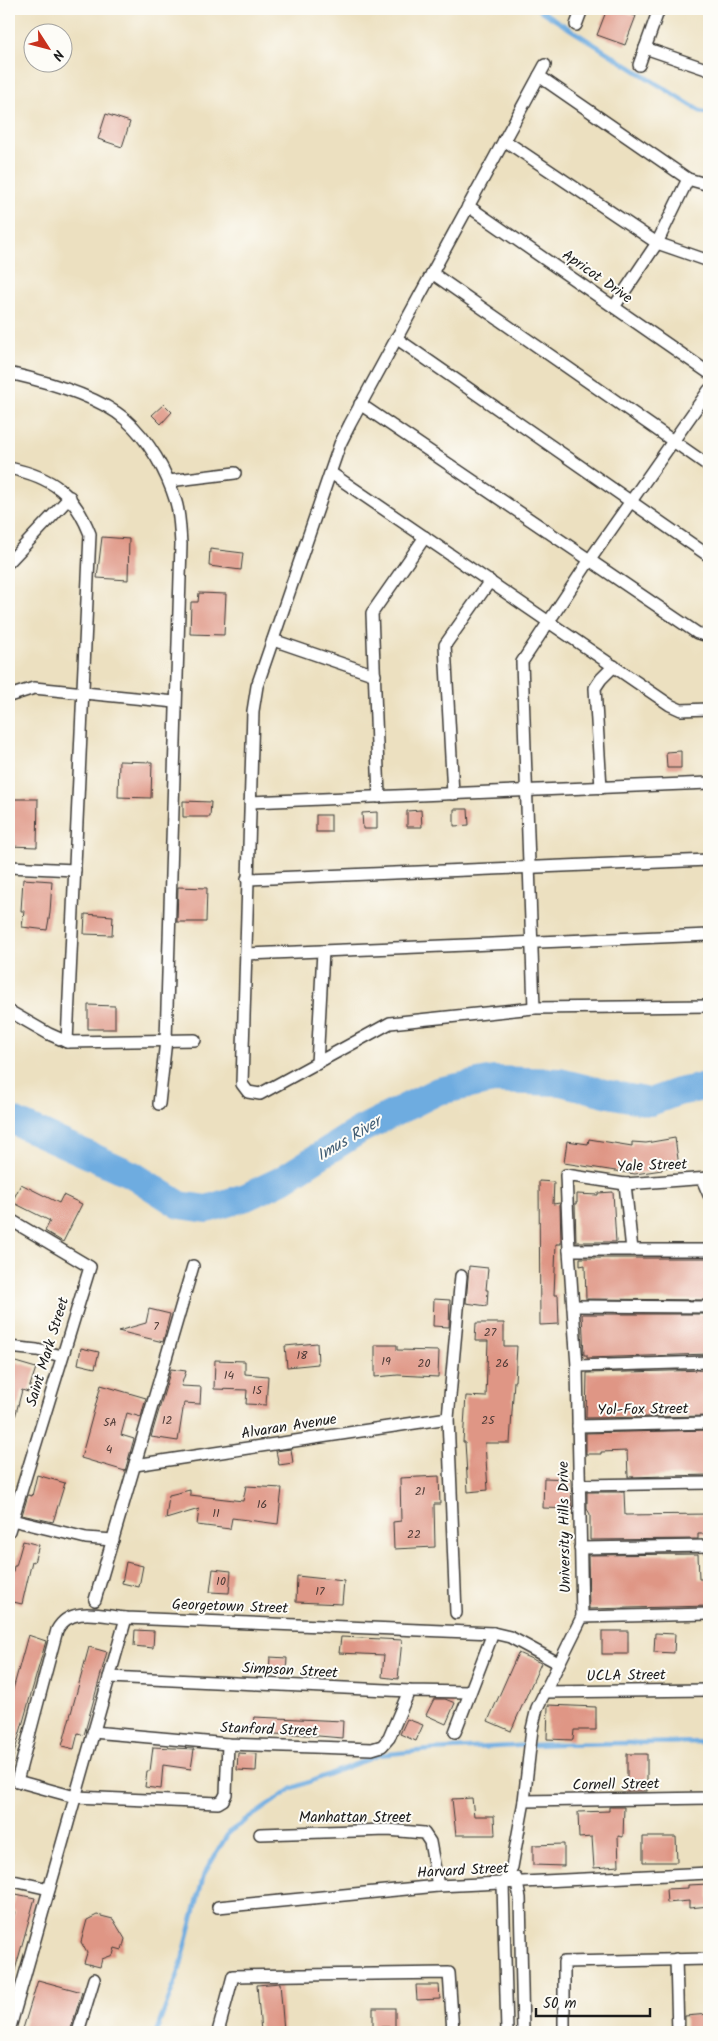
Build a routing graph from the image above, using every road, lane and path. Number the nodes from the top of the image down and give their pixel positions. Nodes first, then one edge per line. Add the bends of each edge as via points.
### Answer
1 (582, 9) edge
2 (659, 9) edge
3 (576, 25) dead end
4 (645, 48) junction
5 (545, 65) dead end
6 (638, 66) dead end
7 (709, 70) edge
8 (539, 76) junction
9 (504, 140) junction
10 (688, 179) junction
11 (709, 185) edge
12 (468, 206) junction
13 (657, 242) junction
14 (709, 261) edge
15 (432, 273) junction
16 (614, 307) junction
17 (396, 338) junction
18 (9, 373) edge
19 (709, 373) edge
20 (709, 390) edge
21 (360, 404) junction
22 (673, 441) junction
23 (709, 466) edge
24 (9, 468) edge
25 (331, 472) junction
26 (235, 473) dead end
27 (169, 481) junction
28 (70, 497) junction
29 (631, 500) junction
30 (425, 537) junction
31 (709, 556) edge
32 (589, 561) junction
33 (9, 562) edge
34 (490, 581) junction
35 (548, 622) junction
36 (709, 636) edge
37 (273, 640) junction
38 (614, 666) junction
39 (375, 675) junction
40 (83, 693) junction
41 (9, 696) edge
42 (175, 702) junction
43 (709, 709) edge
44 (709, 783) edge
45 (601, 788) junction
46 (527, 791) junction
47 (453, 794) junction
48 (379, 798) junction
49 (250, 802) junction
50 (709, 860) edge
51 (9, 867) edge
52 (529, 868) junction
53 (75, 870) junction
54 (248, 879) junction
55 (709, 935) edge
56 (531, 942) junction
57 (323, 951) junction
58 (246, 954) junction
59 (709, 1006) edge
60 (534, 1008) junction
61 (9, 1011) edge
62 (166, 1040) junction
63 (196, 1040) dead end
64 (67, 1042) junction
65 (317, 1064) junction
66 (159, 1104) dead end
67 (566, 1175) joint
68 (706, 1179) edge
69 (625, 1184) junction
70 (709, 1195) edge
71 (9, 1219) edge
72 (569, 1250) junction
73 (632, 1250) junction
74 (709, 1250) edge
75 (193, 1266) dead end
76 (460, 1276) dead end
77 (573, 1306) junction
78 (709, 1306) edge
79 (9, 1348) edge
80 (62, 1356) junction
81 (709, 1362) edge
82 (577, 1366) junction
83 (448, 1418) junction
84 (709, 1423) edge
85 (578, 1426) junction
86 (135, 1465) junction
87 (709, 1483) edge
88 (580, 1485) junction
89 (10, 1526) edge
90 (113, 1540) junction
91 (709, 1546) edge
92 (580, 1548) junction
93 (95, 1600) dead end
94 (456, 1613) dead end
95 (709, 1614) edge
96 (582, 1617) junction
97 (126, 1618) junction
98 (493, 1633) junction
99 (558, 1662) junction
100 (109, 1677) junction
101 (709, 1690) edge
102 (409, 1691) junction
103 (470, 1692) junction
104 (544, 1692) junction
105 (93, 1732) junction
106 (454, 1732) dead end
107 (228, 1744) junction
108 (75, 1797) junction
109 (709, 1798) edge
110 (524, 1801) junction
111 (260, 1834) dead end
112 (512, 1866) junction
113 (709, 1873) edge
114 (9, 1880) edge
115 (518, 1883) junction
116 (503, 1884) junction
117 (438, 1886) junction
118 (49, 1889) junction
119 (218, 1907) dead end
120 (709, 1958) edge
121 (676, 1959) junction
122 (94, 1979) dead end
123 (9, 2031) edge
124 (78, 2032) edge
125 (218, 2032) edge
126 (452, 2032) edge
127 (507, 2032) edge
128 (523, 2032) edge
129 (564, 2032) edge
130 (678, 2032) edge

1 - 3 street
2 - 4 street
4 - 6 street
4 - 7 street
5 - 8 street
8 - 9 street
8 - 10 street
9 - 12 street
9 - 13 street
10 - 11 street
10 - 13 street
12 - 15 street
12 - 16 street, Apricot Drive
13 - 14 street
13 - 16 street
15 - 17 street
15 - 22 street
16 - 19 street, Apricot Drive
17 - 21 street
17 - 29 street
18 - 27 street via 86,397 125,418 148,444
20 - 22 street
21 - 25 street via 340,444
21 - 32 street
22 - 23 street
22 - 29 street
24 - 28 street via 51,482
25 - 30 street
25 - 37 street
26 - 27 street
27 - 42 street via 177,504 181,544
28 - 33 street
28 - 40 street via 90,534
29 - 31 street
29 - 32 street
30 - 34 street
30 - 39 street via 372,613
32 - 35 street
32 - 36 street via 697,634
34 - 35 street
34 - 47 street via 445,645
35 - 38 street
35 - 46 street via 522,662
37 - 39 street
37 - 49 street via 257,686 253,711
38 - 43 street via 681,710
38 - 45 street via 595,688 594,696
39 - 48 street
40 - 41 street via 34,688
40 - 42 street
40 - 53 street
42 - 62 street
44 - 45 street
45 - 46 street
46 - 47 street
46 - 52 street
47 - 48 street
48 - 49 street
49 - 54 street
50 - 52 street
51 - 53 street
52 - 54 street
52 - 56 street
53 - 64 street
54 - 58 street
55 - 56 street
56 - 57 street
56 - 60 street
57 - 58 street
57 - 65 street
58 - 65 street via 242,1084 248,1092 260,1094
59 - 60 street
60 - 65 street via 390,1023
61 - 64 street
62 - 63 street
62 - 64 street
62 - 66 street
67 - 69 street, Yale Street
67 - 72 street, University Hills Drive
68 - 69 street, Yale Street
68 - 70 street
69 - 73 street
71 - 80 street, Saint Mark Street via 90,1267
72 - 73 street
72 - 77 street, University Hills Drive
73 - 74 street
75 - 86 street
76 - 83 street
77 - 78 street
77 - 82 street, University Hills Drive
79 - 80 street
80 - 89 street, Saint Mark Street
81 - 82 street
82 - 85 street, University Hills Drive
83 - 86 street, Alvaran Avenue
83 - 94 street
84 - 85 street, Yol-Fox Street
85 - 88 street, University Hills Drive
86 - 90 street
87 - 88 street
88 - 92 street, University Hills Drive
89 - 90 street
90 - 93 street
91 - 92 street
92 - 96 street, University Hills Drive
95 - 96 street
96 - 99 street, University Hills Drive
97 - 98 street, Georgetown Street
97 - 100 street
97 - 108 street, Georgetown Street via 77,1614 61,1622 57,1630 17,1781
98 - 99 street, Georgetown Street via 510,1637
98 - 103 street
99 - 104 street, University Hills Drive
100 - 102 street, Simpson Street
100 - 105 street
101 - 104 street, UCLA Street
102 - 103 street, Simpson Street
102 - 107 street, Stanford Street via 389,1738 382,1746
103 - 106 street
104 - 110 street, University Hills Drive via 532,1729
105 - 107 street, Stanford Street
105 - 108 street
107 - 108 street via 226,1794 218,1803
108 - 118 street
109 - 110 street, Cornell Street
110 - 112 street, University Hills Drive
111 - 117 street, Manhattan Street via 388,1830 424,1833 430,1842
112 - 115 street, University Hills Drive
112 - 116 street, University Hills Drive
113 - 115 street, Harvard Street
114 - 118 street
115 - 116 street, Harvard Street
115 - 128 street, University Hills Drive
116 - 117 street, Harvard Street
116 - 127 street, University Hills Drive
117 - 119 street, Harvard Street
118 - 123 street
120 - 121 street
121 - 129 street via 564,1962
121 - 130 street
122 - 124 street
125 - 126 street via 233,1976 449,1973

